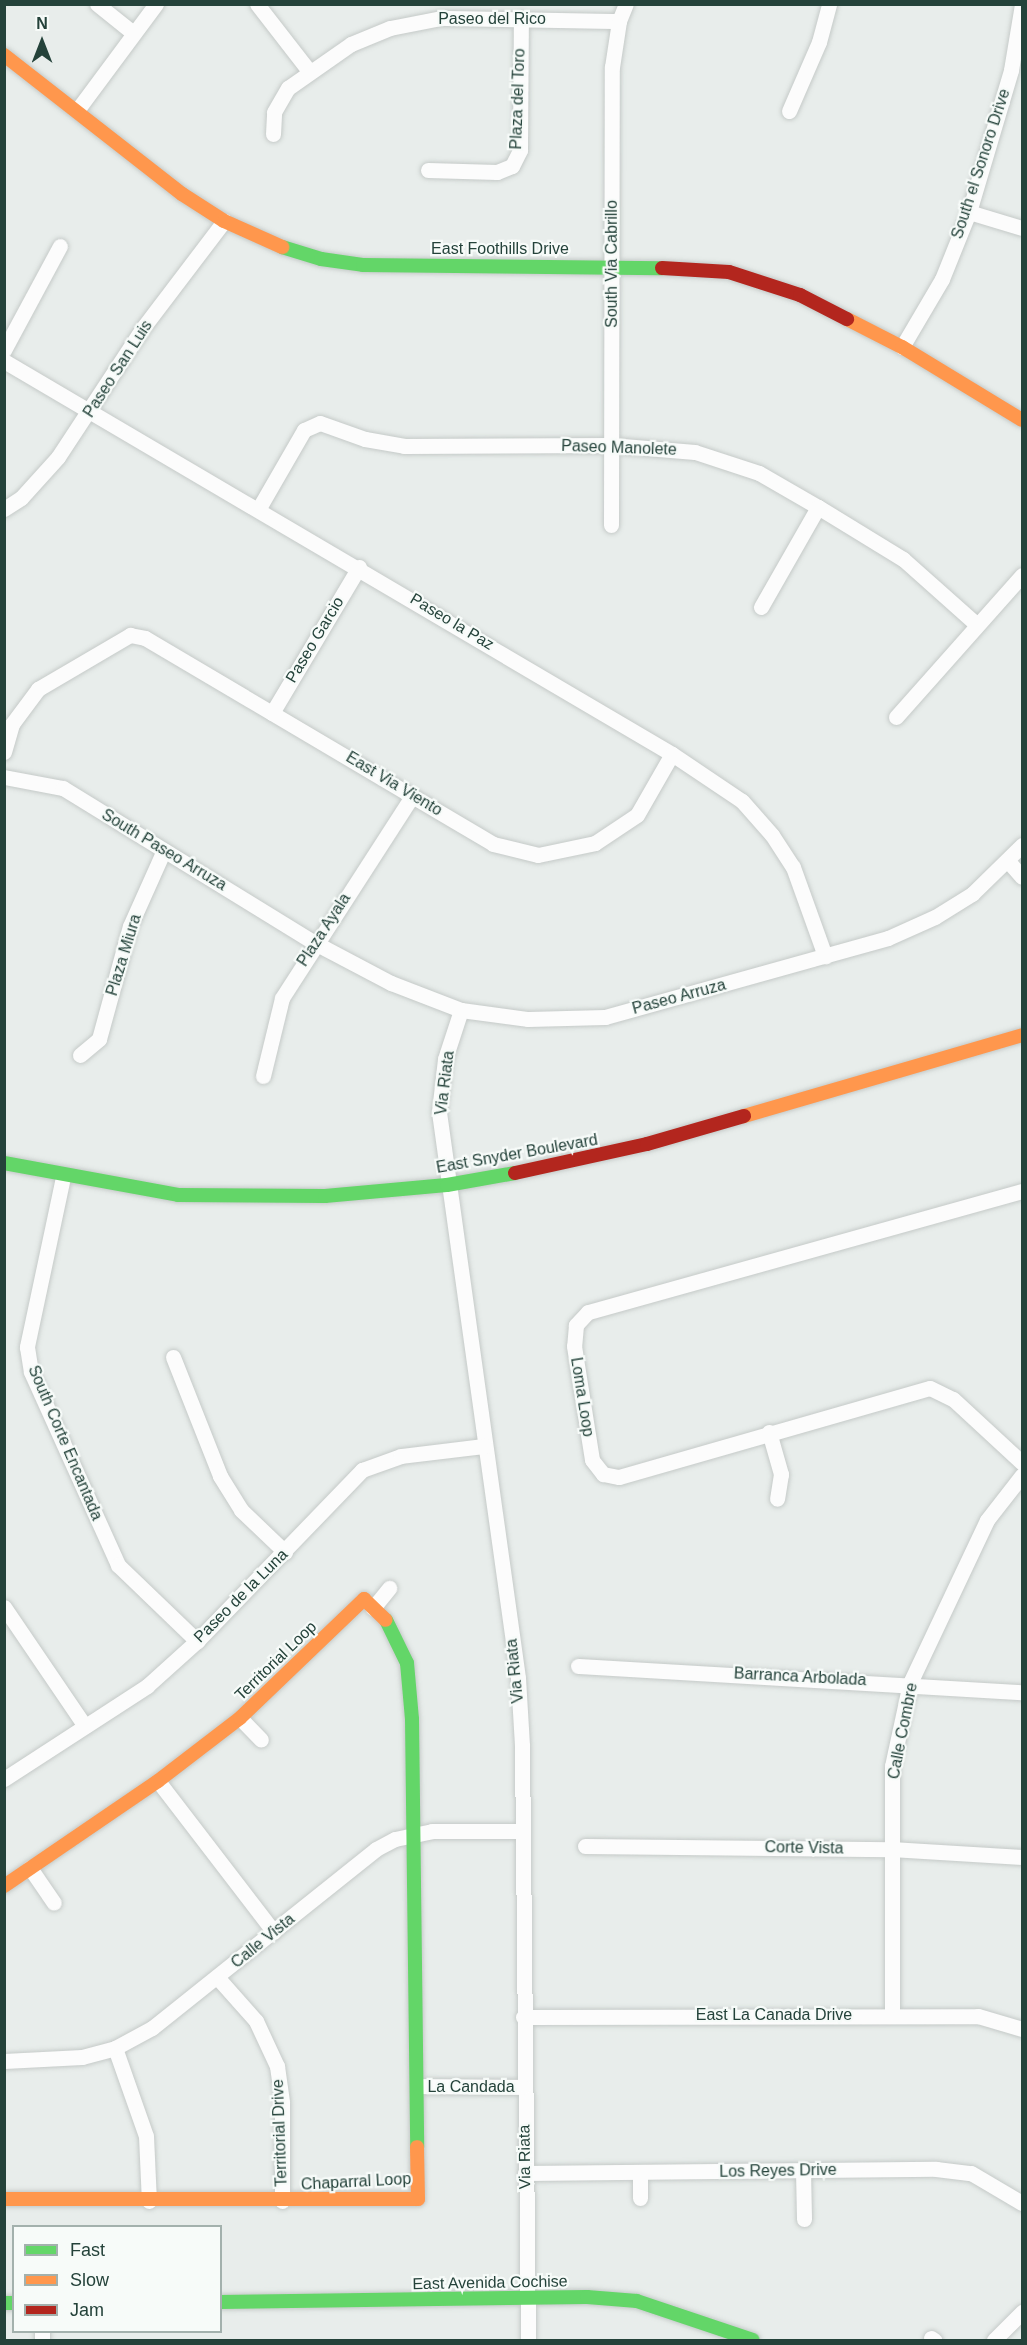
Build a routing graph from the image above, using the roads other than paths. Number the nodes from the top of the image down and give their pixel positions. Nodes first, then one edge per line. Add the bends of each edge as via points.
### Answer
1 (97, 4) edge
2 (156, 4) edge
3 (626, 4) edge
4 (829, 4) edge
5 (1022, 4) edge
6 (262, 10) edge
7 (520, 18) junction
8 (619, 21) junction
9 (132, 32) junction
10 (4, 56) edge
11 (309, 71) junction
12 (78, 110) junction
13 (789, 111) dead end
14 (273, 134) dead end
15 (429, 170) dead end
16 (969, 212) junction
17 (224, 221) junction
18 (1023, 228) edge
19 (60, 246) dead end
20 (612, 265) junction
21 (902, 348) junction
22 (4, 350) edge
23 (4, 361) edge
24 (92, 411) junction
25 (1023, 420) edge
26 (611, 445) junction
27 (818, 507) junction
28 (259, 508) junction
29 (4, 509) edge
30 (611, 525) dead end
31 (359, 567) junction
32 (1023, 575) edge
33 (761, 607) dead end
34 (976, 624) junction
35 (272, 713) junction
36 (896, 717) dead end
37 (4, 752) edge
38 (672, 754) junction
39 (4, 777) edge
40 (412, 796) junction
41 (1023, 845) edge
42 (164, 850) junction
43 (1008, 861) junction
44 (1023, 877) edge
45 (315, 943) junction
46 (825, 956) junction
47 (460, 1010) junction
48 (1023, 1035) edge
49 (80, 1055) dead end
50 (263, 1076) dead end
51 (4, 1163) edge
52 (63, 1177) junction
53 (447, 1185) junction
54 (1023, 1191) edge
55 (173, 1357) dead end
56 (769, 1432) junction
57 (484, 1446) junction
58 (1023, 1463) edge
59 (1023, 1475) edge
60 (777, 1499) dead end
61 (285, 1552) junction
62 (389, 1588) dead end
63 (4, 1607) edge
64 (373, 1608) junction
65 (196, 1641) junction
66 (578, 1666) dead end
67 (910, 1683) junction
68 (1023, 1692) edge
69 (240, 1718) junction
70 (85, 1726) junction
71 (261, 1740) dead end
72 (4, 1779) edge
73 (158, 1781) junction
74 (522, 1831) junction
75 (414, 1833) junction
76 (585, 1846) dead end
77 (891, 1849) junction
78 (1023, 1857) edge
79 (30, 1868) junction
80 (4, 1886) edge
81 (54, 1903) dead end
82 (274, 1932) junction
83 (217, 1977) junction
84 (892, 2014) junction
85 (523, 2017) junction
86 (1023, 2030) edge
87 (115, 2048) junction
88 (4, 2061) edge
89 (418, 2086) junction
90 (523, 2087) junction
91 (803, 2170) junction
92 (640, 2172) junction
93 (525, 2173) junction
94 (640, 2198) dead end
95 (4, 2199) edge
96 (149, 2201) junction
97 (282, 2201) junction
98 (1023, 2203) edge
99 (804, 2218) dead end
100 (529, 2300) junction
101 (222, 2302) edge
102 (1023, 2312) edge
103 (528, 2340) edge
104 (753, 2340) edge
105 (994, 2340) edge

1 - 9 street
2 - 9 street
3 - 8 street, South Via Cabrillo
4 - 13 street via 819,42
5 - 16 street, South el Sonoro Drive via 1011,70
6 - 11 street
7 - 8 street, Paseo del Rico
7 - 11 street, Paseo del Rico via 441,18 390,28 351,44
7 - 15 street, Plaza del Toro via 520,150 512,166 497,172
8 - 20 street, South Via Cabrillo via 612,67
9 - 12 street
10 - 12 street, East Foothills Drive
11 - 14 street, Paseo del Rico via 288,88 274,112
12 - 17 street, East Foothills Drive via 182,194
16 - 18 street
16 - 21 street, South el Sonoro Drive via 942,279
17 - 20 street, East Foothills Drive via 271,243 321,259 363,265
17 - 24 street, Paseo San Luis via 142,329
19 - 22 street
20 - 21 street, East Foothills Drive via 729,272 800,295
20 - 26 street, South Via Cabrillo
21 - 25 street, East Foothills Drive
23 - 24 street, Paseo la Paz
24 - 28 street, Paseo la Paz
24 - 29 street, Paseo San Luis via 58,457 21,498
26 - 27 street, Paseo Manolete via 695,452 759,473
26 - 28 street, Paseo Manolete via 404,446 365,439 320,423 304,430
26 - 30 street, South Via Cabrillo
27 - 33 street
27 - 34 street, Paseo Manolete via 903,559
28 - 31 street, Paseo la Paz
31 - 35 street, Paseo Garcio
31 - 38 street, Paseo la Paz
32 - 34 street
34 - 36 street
35 - 37 street, East Via Viento via 145,638 130,635 38,689 12,724
35 - 40 street, East Via Viento
38 - 40 street, East Via Viento via 637,815 595,843 538,855 493,844
38 - 46 street, Paseo la Paz via 742,801 772,835 793,867
39 - 42 street, South Paseo Arruza via 63,788
40 - 45 street, Plaza Ayala
41 - 43 street, Paseo Arruza
42 - 45 street, South Paseo Arruza
42 - 49 street, Plaza Miura via 130,926 99,1039
43 - 44 street
43 - 46 street, Paseo Arruza via 972,894 935,918 888,938
45 - 47 street, Paseo Arruza via 391,983
45 - 50 street, Plaza Ayala via 282,998
46 - 47 street, Paseo Arruza via 605,1017 528,1019
47 - 53 street, Via Riata via 445,1059 439,1112
48 - 53 street, East Snyder Boulevard via 647,1144 551,1167
51 - 52 street, East Snyder Boulevard
52 - 53 street, East Snyder Boulevard via 178,1195 325,1196
52 - 65 street, South Corte Encantada via 27,1347 32,1372 118,1565
53 - 57 street, Via Riata
54 - 56 street, Loma Loop via 588,1312 576,1325 574,1346 592,1460 603,1474 619,1477
55 - 61 street via 220,1476 242,1510
56 - 58 street, Loma Loop via 930,1388 953,1399
56 - 60 street via 781,1474
57 - 61 street, Paseo de la Luna via 401,1456 362,1470
57 - 74 street, Via Riata via 518,1678
59 - 67 street, Calle Combre via 987,1520
61 - 65 street, Paseo de la Luna
62 - 64 street
63 - 70 street
64 - 69 street, Territorial Loop via 364,1599
64 - 75 street via 390,1624 407,1664
65 - 70 street, Paseo de la Luna via 147,1686
66 - 67 street, Barranca Arbolada
67 - 68 street, Barranca Arbolada
67 - 77 street, Calle Combre via 892,1766
69 - 71 street
69 - 73 street, Territorial Loop
70 - 72 street, Paseo de la Luna
73 - 79 street, Territorial Loop
73 - 82 street
74 - 75 street, Calle Vista
74 - 85 street, Via Riata
75 - 82 street, Calle Vista via 376,1849
75 - 89 street, Chaparral Loop
76 - 77 street, Corte Vista
77 - 78 street, Corte Vista
77 - 84 street, Calle Combre
79 - 80 street, Territorial Loop
79 - 81 street
82 - 83 street, Calle Vista
83 - 87 street, Calle Vista via 152,2028
83 - 97 street, Territorial Drive via 256,2021 277,2066 282,2103
84 - 85 street, East La Canada Drive
84 - 86 street, East La Canada Drive via 978,2016
85 - 90 street, Via Riata
87 - 88 street, Calle Vista via 59,2060
87 - 96 street via 146,2136
89 - 90 street, La Candada
89 - 97 street, Chaparral Loop via 418,2199
90 - 93 street, Via Riata
91 - 92 street, Los Reyes Drive
91 - 98 street, Los Reyes Drive via 936,2169 971,2173
91 - 99 street
92 - 93 street, Los Reyes Drive
92 - 94 street
93 - 100 street, Via Riata
95 - 96 street, Chaparral Loop
96 - 97 street, Chaparral Loop
100 - 101 street, East Avenida Cochise
100 - 103 street, Via Riata
100 - 104 street, East Avenida Cochise via 587,2297 637,2301
102 - 105 street

